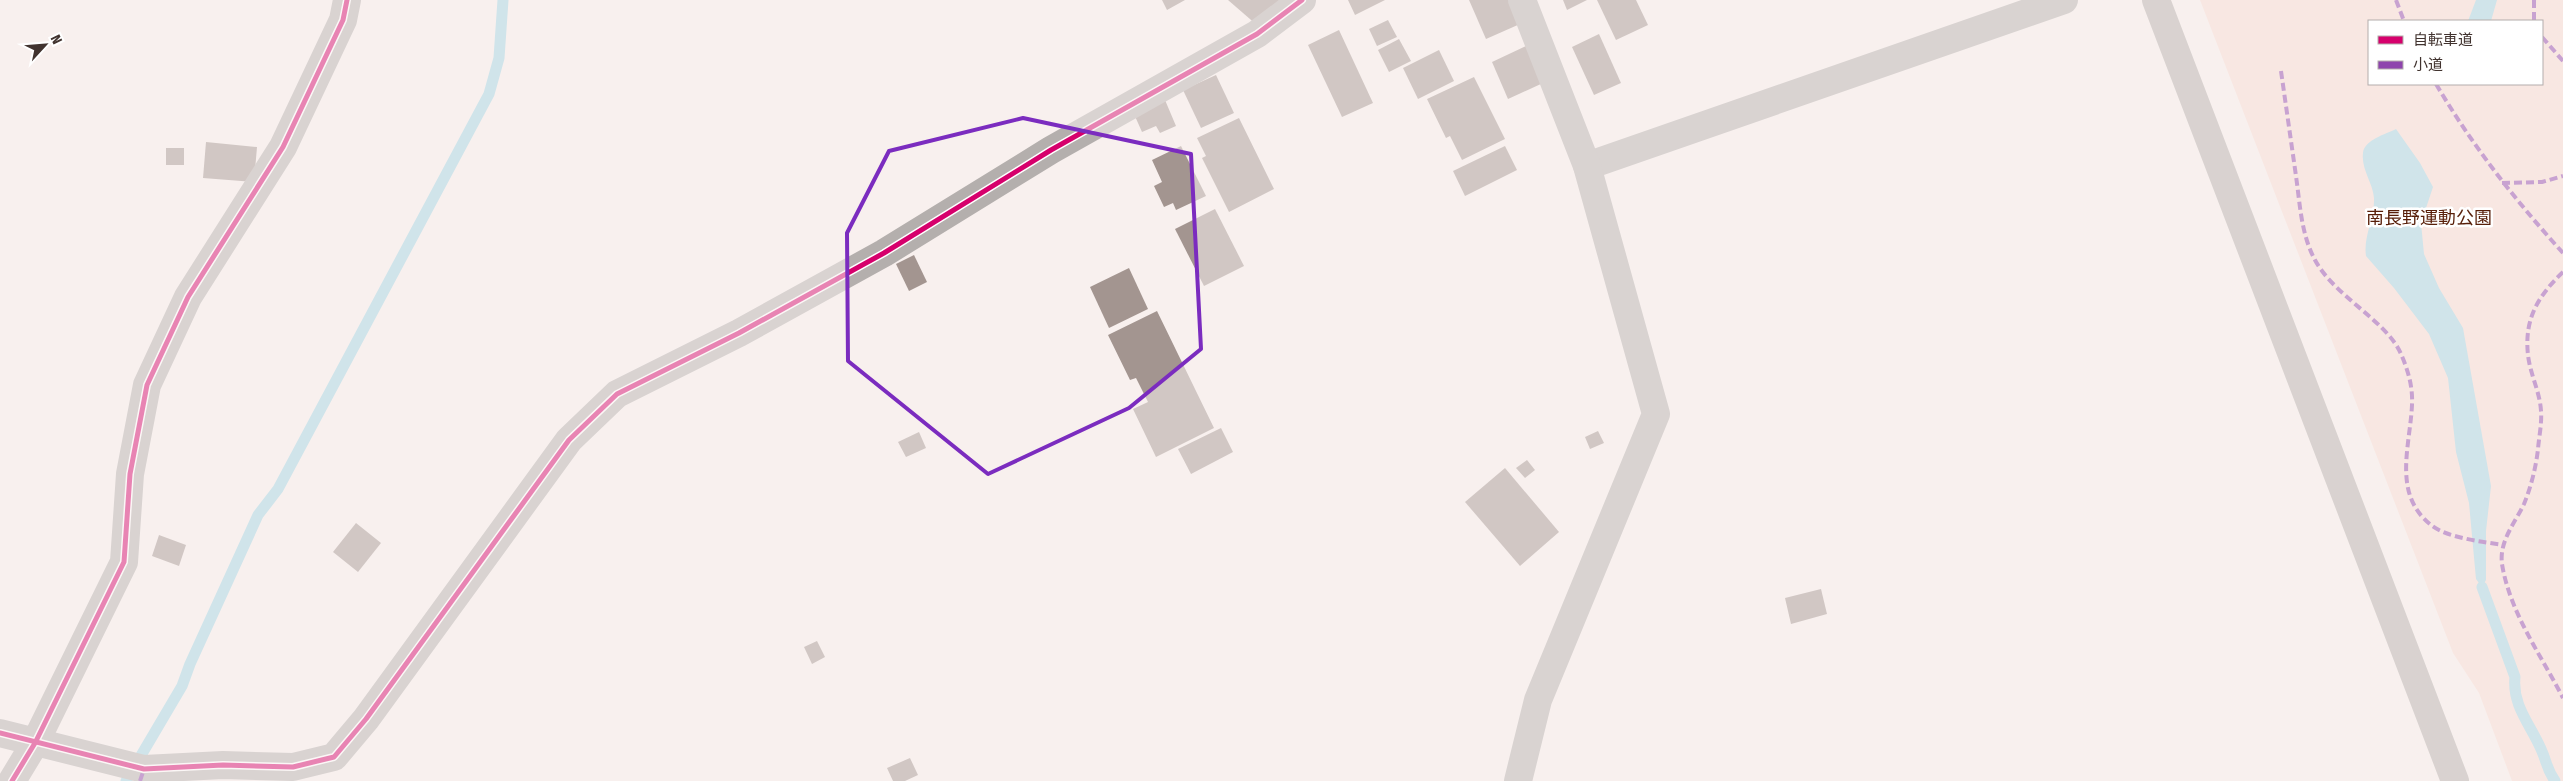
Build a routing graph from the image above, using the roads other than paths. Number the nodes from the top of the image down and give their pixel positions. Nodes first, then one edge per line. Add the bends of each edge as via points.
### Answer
1 (348, 0) edge
2 (1302, 0) edge
3 (1522, 0) edge
4 (2064, 0) edge
5 (2156, 0) edge
6 (1587, 166) junction
7 (0, 733) edge
8 (36, 743) junction
9 (12, 781) edge
10 (1518, 781) edge
11 (2455, 781) edge

1 - 8 street via 343,20 283,147 188,297 147,385 130,474 124,562
2 - 8 street via 1257,34 1051,150 884,253 738,333 617,394 569,440 366,719 334,758 293,768 133,766
3 - 6 street
4 - 6 street
5 - 11 street
6 - 10 street via 1656,414 1538,700
7 - 8 street
8 - 9 street

